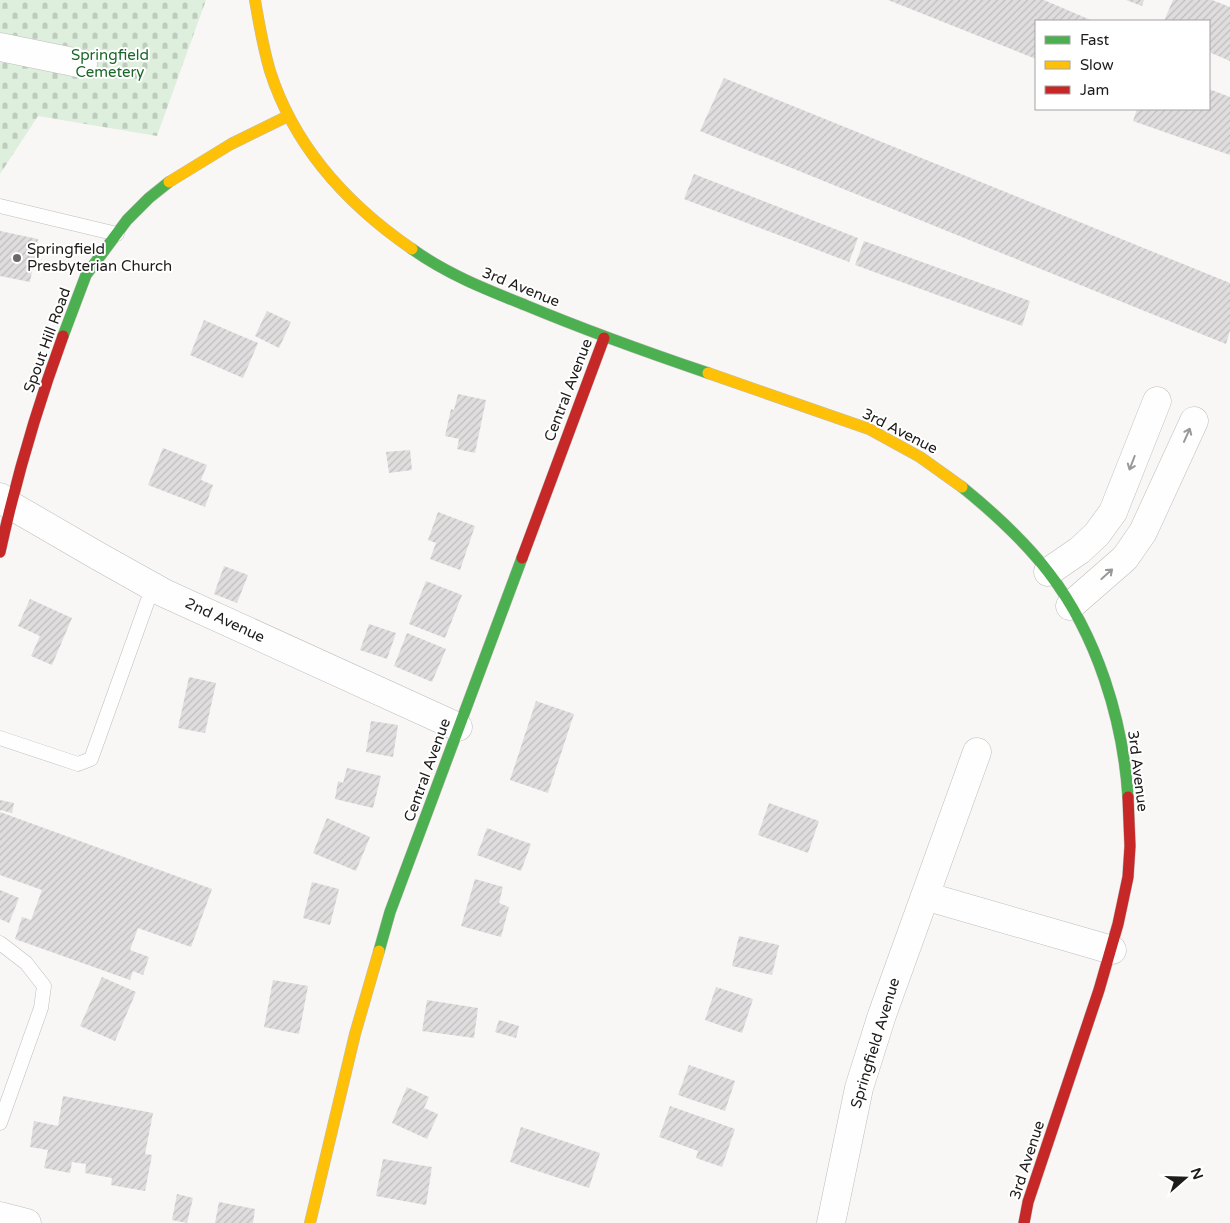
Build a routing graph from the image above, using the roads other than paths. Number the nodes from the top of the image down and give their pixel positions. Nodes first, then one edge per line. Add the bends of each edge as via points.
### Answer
1 (255, 0) edge
2 (0, 47) edge
3 (83, 64) dead end
4 (288, 116) junction
5 (0, 206) edge
6 (117, 234) junction
7 (604, 338) junction
8 (1156, 401) dead end
9 (1194, 421) dead end
10 (5, 501) edge
11 (0, 552) edge
12 (1048, 572) junction
13 (153, 586) junction
14 (1070, 606) junction
15 (458, 727) junction
16 (0, 738) edge
17 (978, 752) dead end
18 (925, 896) junction
19 (0, 943) edge
20 (1112, 950) junction
21 (0, 1123) edge
22 (0, 1216) edge
23 (26, 1223) edge
24 (310, 1223) edge
25 (831, 1223) edge
26 (1024, 1223) edge

1 - 4 street, 3rd Avenue via 265,49
2 - 3 street
4 - 6 street, Spout Hill Road via 231,144 174,178 149,198
4 - 7 street, 3rd Avenue via 310,153 334,184 374,223 453,275
5 - 6 lane
6 - 10 street, Spout Hill Road via 86,275
7 - 12 street, 3rd Avenue via 854,424 897,443 934,464 971,494
7 - 15 street, Central Avenue
8 -> 12 street via 1113,512 1080,550
14 -> 9 street via 1126,558 1143,532
10 - 11 street, Spout Hill Road
10 - 13 street, 2nd Avenue
12 - 14 street, 3rd Avenue
13 - 15 street, 2nd Avenue
13 - 16 lane via 91,759 78,764
14 - 20 street, 3rd Avenue via 1095,652 1112,702 1123,752 1130,816 1128,879
15 - 24 street, Central Avenue via 390,912 355,1034
17 - 18 street, Springfield Avenue
18 - 20 street
18 - 25 street, Springfield Avenue via 859,1088
19 - 21 lane via 26,963 44,986 41,1008
20 - 26 street, 3rd Avenue via 1028,1202
22 - 23 street

